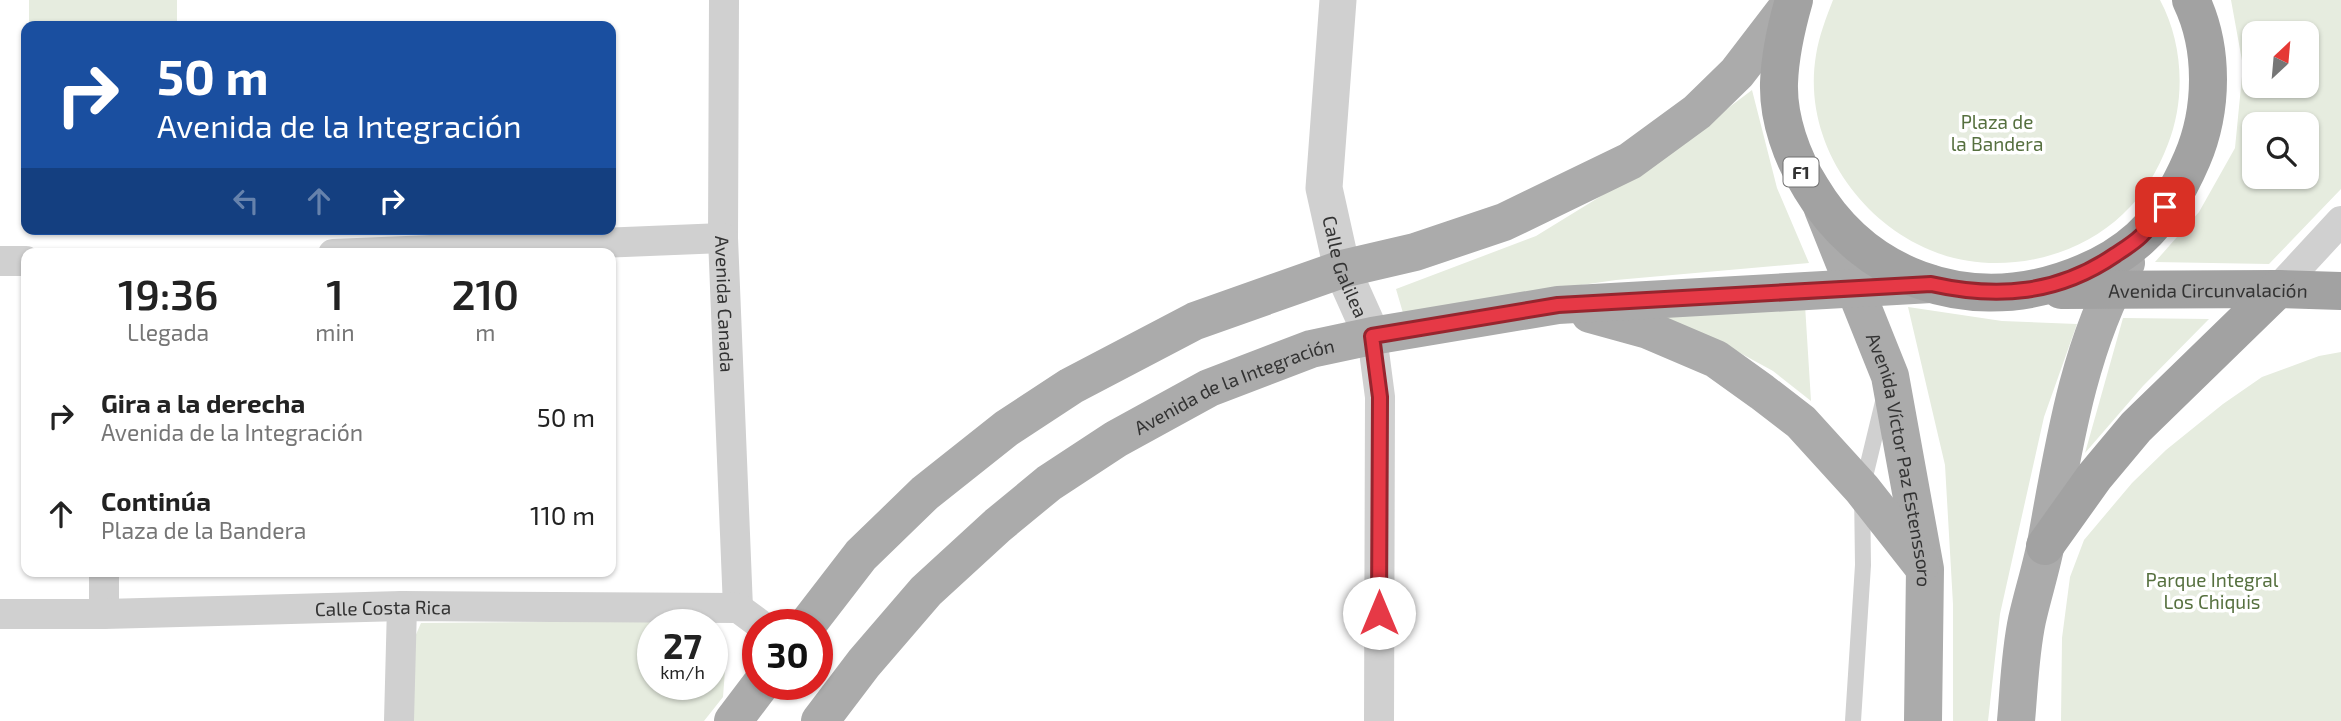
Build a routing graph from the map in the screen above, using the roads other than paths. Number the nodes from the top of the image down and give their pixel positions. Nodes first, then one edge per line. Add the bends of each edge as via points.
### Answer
1 (724, 0) edge
2 (1338, 0) edge
3 (1794, 0) edge
4 (2192, 0) edge
5 (1823, 209) junction
6 (2341, 221) edge
7 (2140, 237) junction
8 (723, 238) junction
9 (479, 248) edge
10 (0, 261) edge
11 (21, 261) edge
12 (1342, 269) junction
13 (1931, 284) junction
14 (1855, 289) junction
15 (2278, 289) junction
16 (2034, 290) junction
17 (2111, 290) junction
18 (2341, 291) edge
19 (1558, 305) junction
20 (1372, 336) junction
21 (1890, 376) junction
22 (1862, 489) junction
23 (2045, 546) junction
24 (1925, 569) junction
25 (104, 577) edge
26 (402, 606) junction
27 (749, 609) edge
28 (820, 609) edge
29 (0, 614) edge
30 (104, 614) junction
31 (742, 616) edge
32 (749, 700) edge
33 (399, 721) edge
34 (733, 721) edge
35 (820, 721) edge
36 (1378, 721) edge
37 (1853, 721) edge
38 (1923, 721) edge
39 (2016, 721) edge

1 - 8 street, Avenida Canada
2 - 12 street, Calle Galilea via 1324,188
3 - 5 highway, F1 via 1783,41 1779,86 1785,129 1800,171
3 - 12 main road via 1737,73 1697,112 1630,161 1504,222
4 - 7 highway, F1 via 2200,18 2209,77 2202,136 2178,191
5 - 13 highway, F1 via 1854,241 1890,267
5 - 14 main road, Avenida Víctor Paz Estenssoro
6 - 15 street
7 - 16 highway, F1 via 2091,271
7 - 17 main road
8 - 9 street
8 - 27 street, Avenida Canada
10 - 11 street
12 - 20 street, Calle Galilea
12 - 28 main road via 1195,321 1071,386 925,493 870,546
13 - 14 main road, Avenida de la Integración
13 - 16 highway, F1 via 1965,292
14 - 19 main road, Avenida de la Integración
14 - 21 main road, Avenida Víctor Paz Estenssoro
15 - 17 highway, Avenida Circunvalación / F1
15 - 18 highway, Avenida Circunvalación / F1
15 - 23 highway via 2136,427
16 - 17 highway, Avenida Circunvalación / F1
17 - 23 main road via 2086,356 2066,432
19 - 20 main road, Avenida de la Integración
19 - 22 main road via 1648,330 1716,359 1801,422
20 - 35 main road, Avenida de la Integración via 1311,349 1209,388 1049,482 926,591
20 - 36 street, Calle Galilea via 1380,397
21 - 22 lane
21 - 24 main road, Avenida Víctor Paz Estenssoro
22 - 24 main road
22 - 37 lane via 1863,565
23 - 39 main road via 2026,623
24 - 38 main road, Avenida Víctor Paz Estenssoro
25 - 30 street
26 - 30 street, Calle Costa Rica
26 - 31 street, Calle Costa Rica
26 - 33 street
29 - 30 street, Calle Costa Rica
32 - 34 main road

